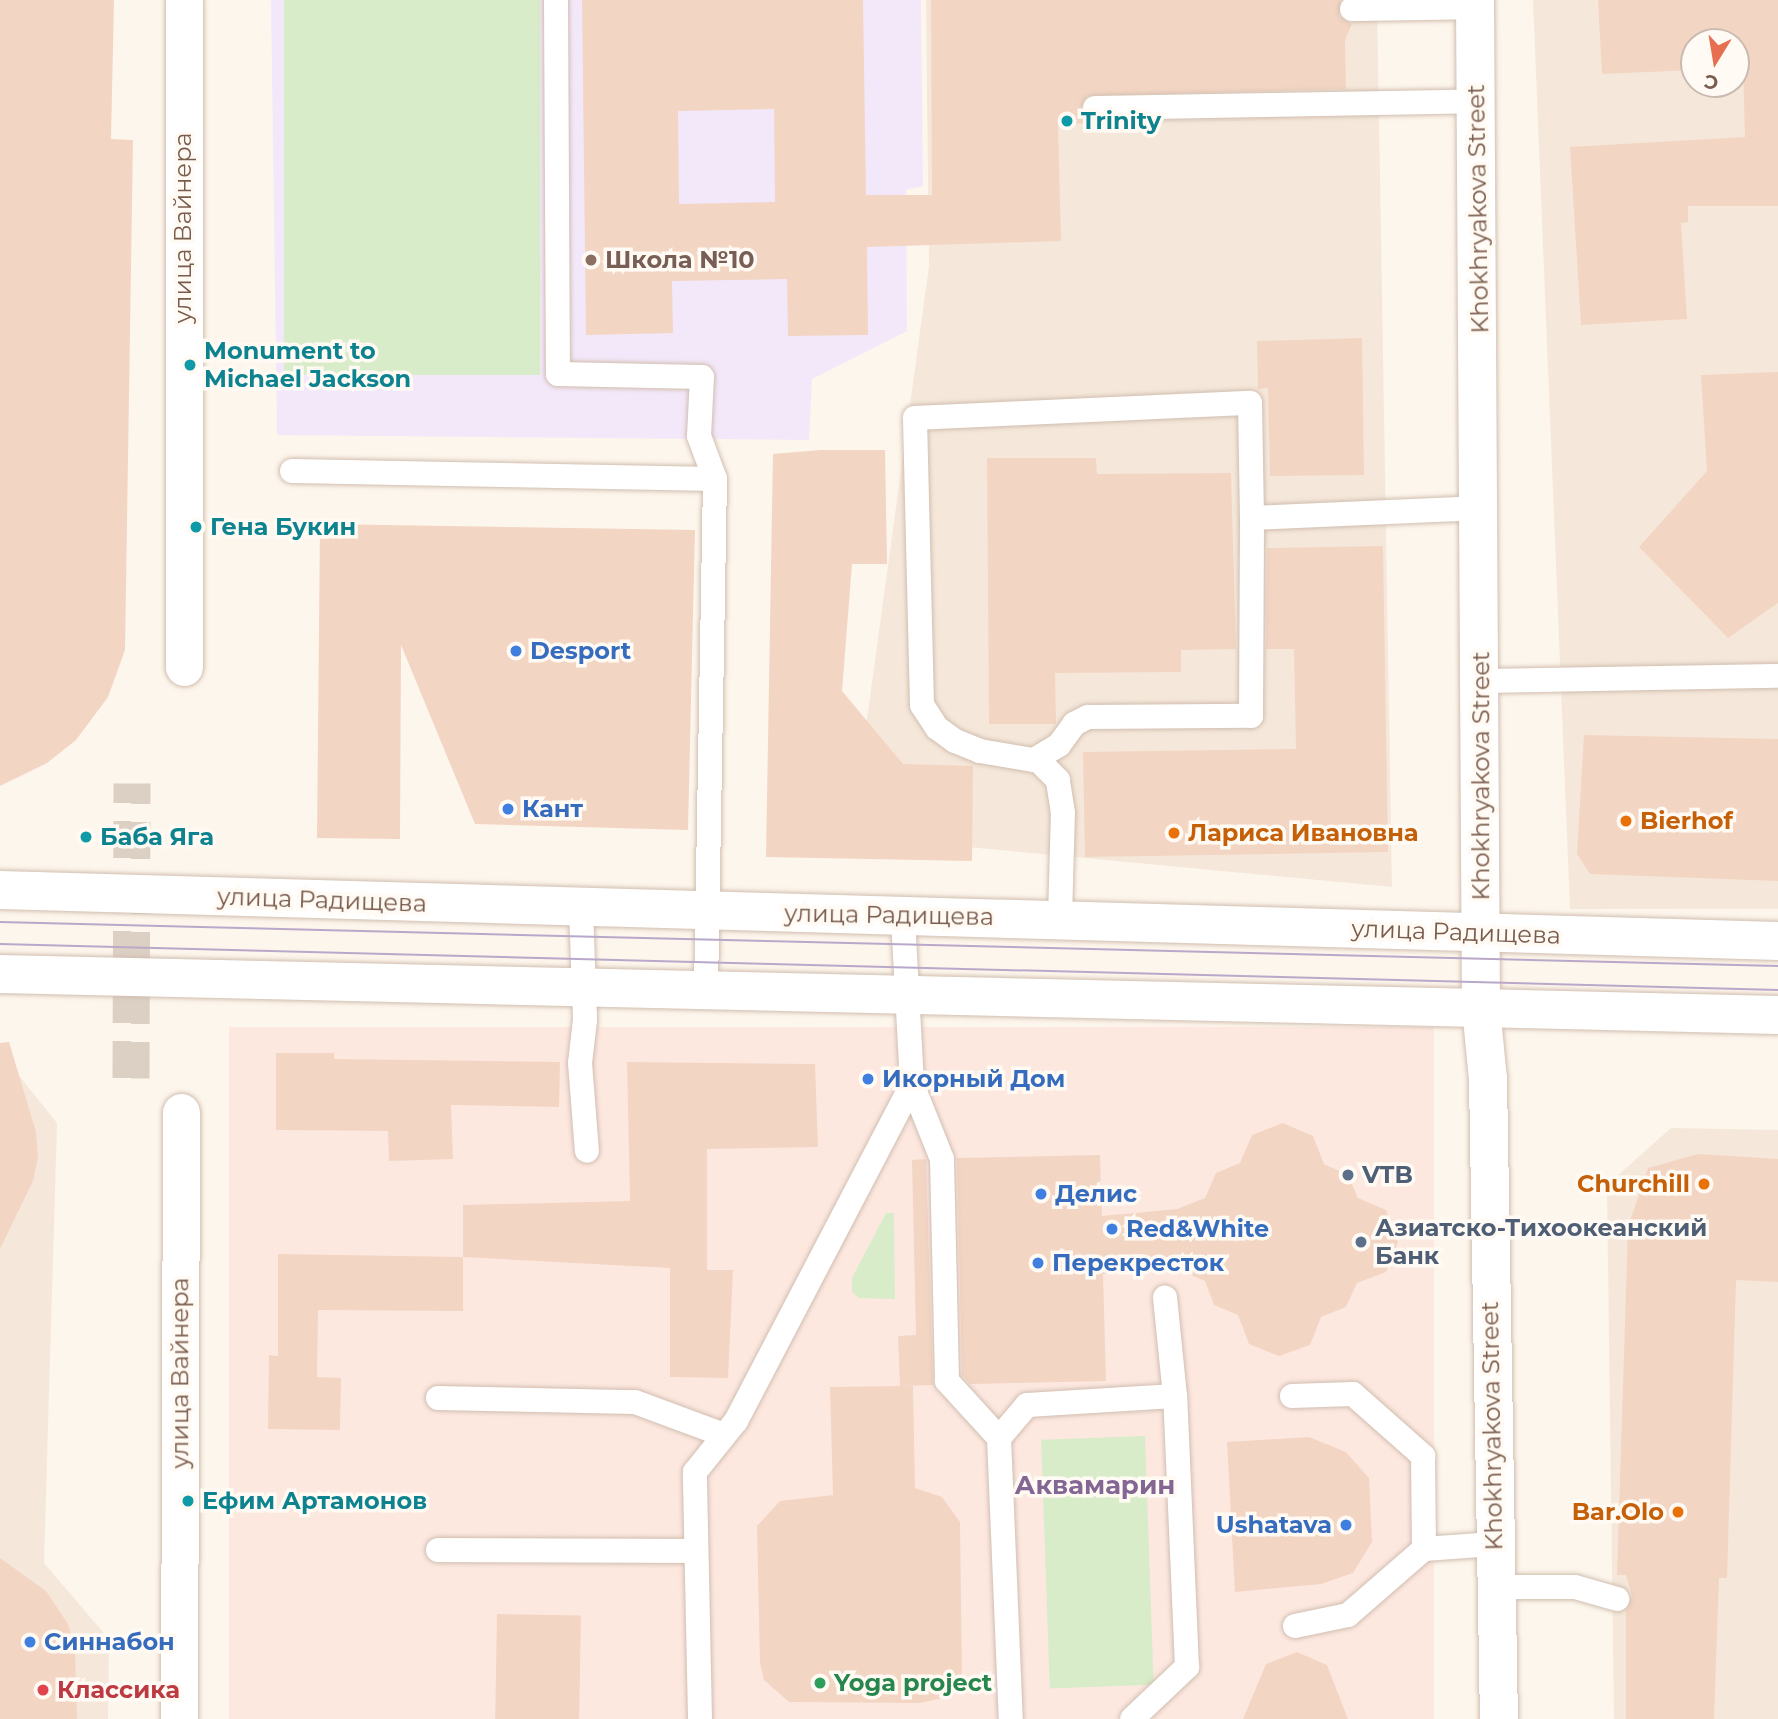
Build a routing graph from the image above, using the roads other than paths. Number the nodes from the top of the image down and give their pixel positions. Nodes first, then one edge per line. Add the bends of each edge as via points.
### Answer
1 (184, 0) edge
2 (556, 0) edge
3 (1475, 3) edge
4 (1352, 9) dead end
5 (1476, 101) junction
6 (1095, 107) dead end
7 (292, 471) dead end
8 (715, 479) junction
9 (1481, 508) junction
10 (1252, 518) junction
11 (184, 667) dead end
12 (1778, 676) edge
13 (1482, 681) junction
14 (1034, 761) junction
15 (0, 890) edge
16 (581, 909) junction
17 (708, 910) junction
18 (903, 917) junction
19 (1060, 918) junction
20 (1481, 936) junction
21 (1778, 941) edge
22 (0, 974) edge
23 (584, 988) junction
24 (706, 990) junction
25 (905, 995) junction
26 (1481, 1008) junction
27 (1778, 1014) edge
28 (912, 1083) junction
29 (181, 1112) dead end
30 (587, 1151) dead end
31 (1165, 1298) dead end
32 (1175, 1396) junction
33 (1292, 1396) dead end
34 (438, 1398) dead end
35 (724, 1435) junction
36 (999, 1438) junction
37 (1494, 1544) junction
38 (1424, 1549) junction
39 (438, 1550) dead end
40 (695, 1551) junction
41 (1494, 1587) junction
42 (1617, 1599) dead end
43 (1295, 1626) dead end
44 (179, 1719) edge
45 (700, 1719) edge
46 (1011, 1719) edge
47 (1132, 1719) edge
48 (1499, 1719) edge

1 - 11 street, улица Вайнера
2 - 8 lane via 558,374 702,377 699,436
3 - 4 lane
3 - 5 street, Khokhryakova Street
5 - 6 lane
5 - 9 street, Khokhryakova Street
7 - 8 lane
8 - 17 lane
9 - 10 lane
9 - 13 street, Khokhryakova Street
10 - 14 lane via 1251,716 1088,717
10 - 14 lane via 1250,403 915,418 922,705 937,729 955,741 980,751
12 - 13 lane
13 - 20 street, Khokhryakova Street
14 - 19 lane via 1050,769 1062,795
15 - 16 street, улица Радищева
16 - 17 street, улица Радищева
16 - 23 lane
17 - 18 street, улица Радищева
17 - 24 lane
18 - 19 street, улица Радищева
18 - 25 lane
19 - 20 street, улица Радищева
20 - 21 street, улица Радищева
20 - 26 street, Khokhryakova Street
22 - 23 street
23 - 24 street
23 - 30 lane via 580,1063
24 - 25 street
25 - 26 street
25 - 28 lane
26 - 27 street
26 - 37 street, Khokhryakova Street via 1488,1079
28 - 35 lane
28 - 36 lane via 942,1159 947,1381
29 - 44 street, улица Вайнера
31 - 32 lane
32 - 36 lane via 1027,1405
32 - 47 lane via 1187,1667
33 - 38 lane via 1353,1394 1423,1456
34 - 35 lane via 635,1402
35 - 40 lane via 695,1472
36 - 46 lane
37 - 38 lane
37 - 41 street, Khokhryakova Street
38 - 43 lane via 1348,1615
39 - 40 lane
40 - 45 lane
41 - 42 lane via 1575,1587
41 - 48 street, Khokhryakova Street

